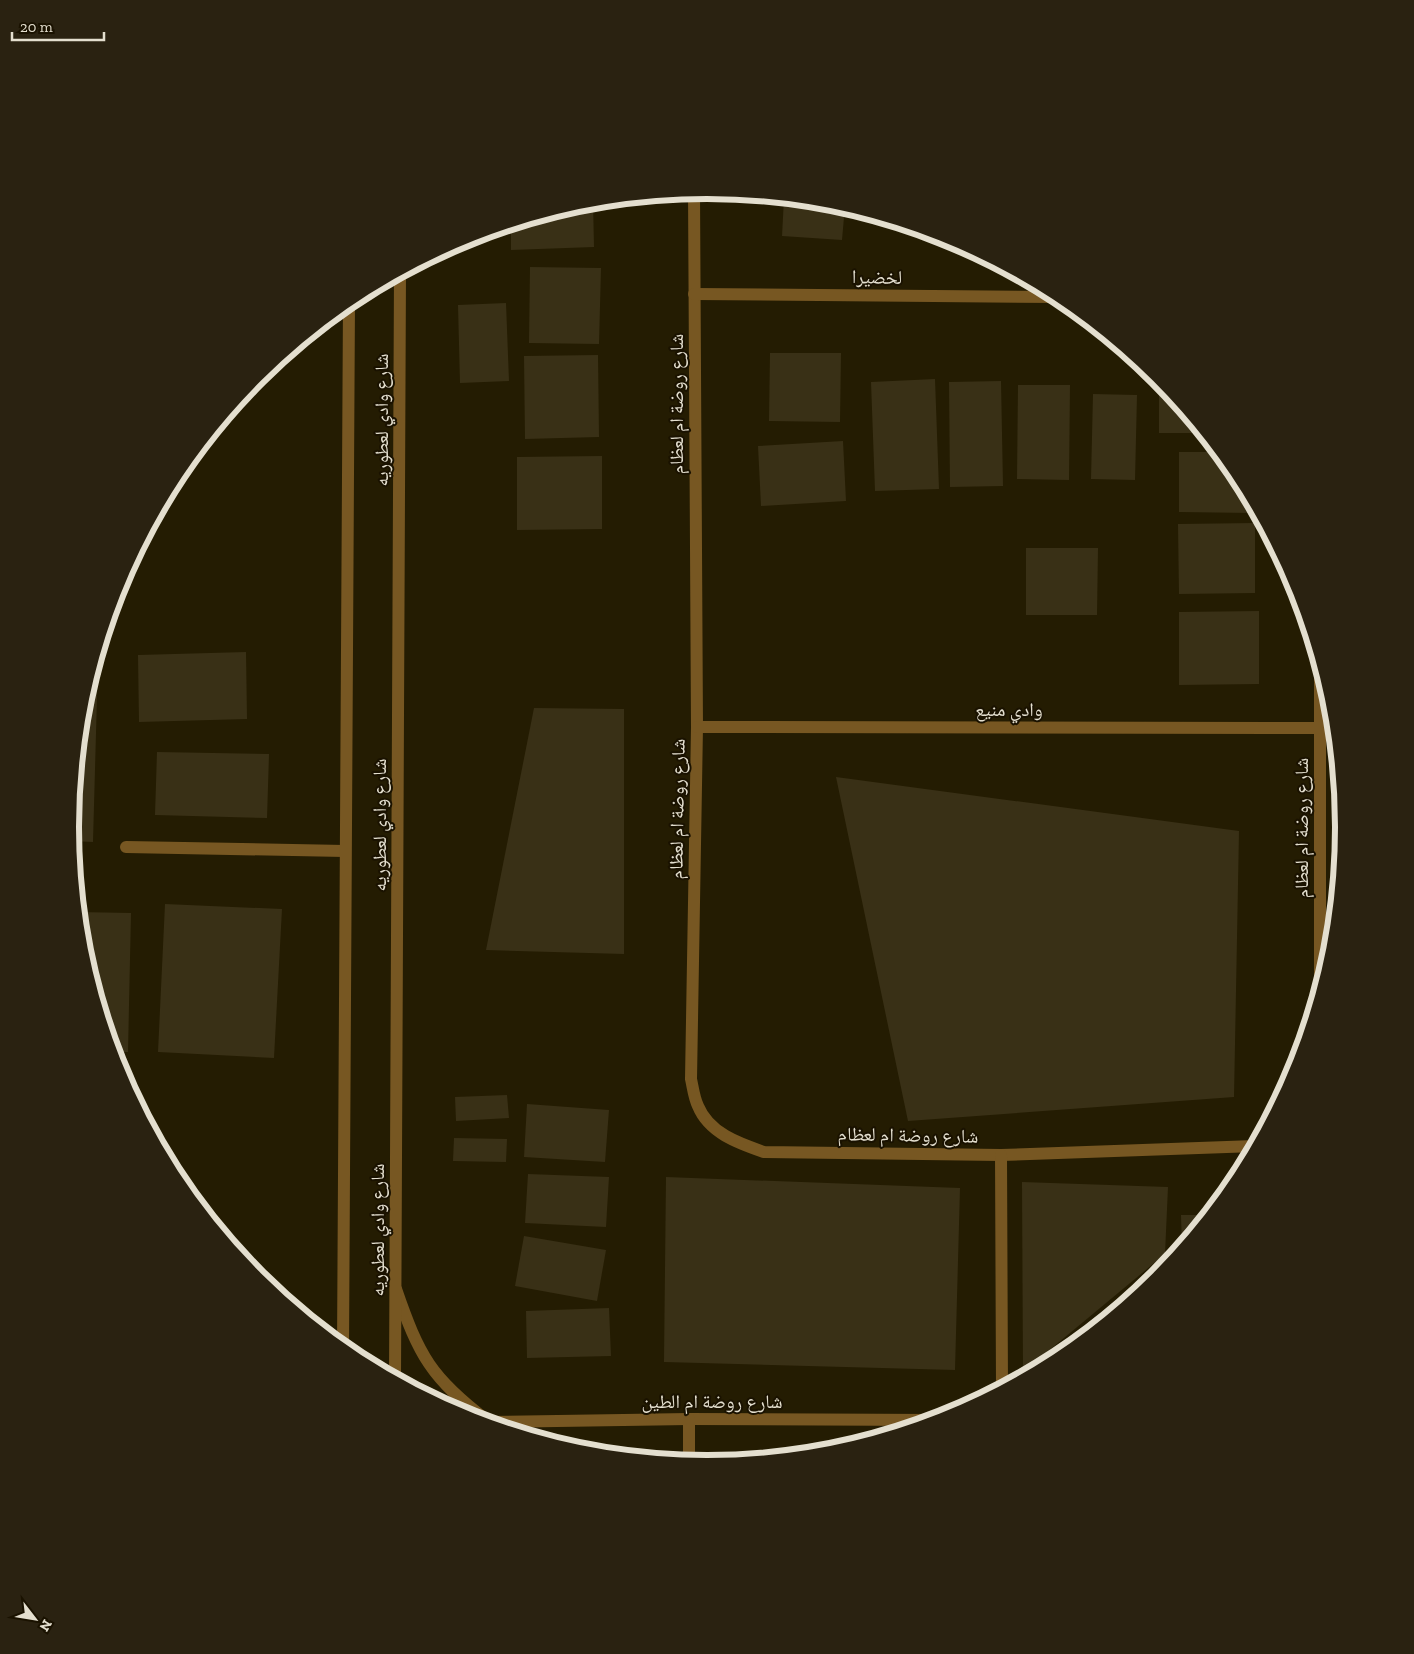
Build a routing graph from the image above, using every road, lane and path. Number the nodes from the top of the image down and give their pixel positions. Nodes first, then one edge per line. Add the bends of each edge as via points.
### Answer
1 (694, 199) edge
2 (400, 279) edge
3 (694, 294) junction
4 (1043, 297) edge
5 (349, 312) edge
6 (1320, 691) edge
7 (697, 727) junction
8 (1320, 728) junction
9 (126, 847) dead end
10 (345, 852) junction
11 (1320, 963) edge
12 (1248, 1146) edge
13 (1001, 1154) junction
14 (395, 1287) junction
15 (343, 1338) edge
16 (395, 1372) edge
17 (1002, 1381) edge
18 (473, 1409) edge
19 (689, 1419) junction
20 (914, 1420) edge
21 (504, 1422) edge
22 (689, 1455) edge

1 - 3 street, شارع روضة ام لعظام
2 - 14 street, شارع وادي لعطوريه
3 - 4 street, لخضيرا
3 - 7 street, شارع روضة ام لعظام
5 - 10 street, شارع وادي لعطوريه
6 - 8 street, شارع روضة ام لعظام
7 - 8 street, وادي منيع
7 - 13 street, شارع روضة ام لعظام via 691,1079 698,1107 714,1128 736,1143 764,1152
8 - 11 street, شارع روضة ام لعظام
9 - 10 street
10 - 15 street, شارع وادي لعطوريه
12 - 13 street, شارع روضة ام لعظام
13 - 17 street, شارع روضة ام لعظام
14 - 16 street, شارع وادي لعطوريه
14 - 18 street, شارع روضة ام الطين via 411,1332 425,1359 442,1382
19 - 20 street, شارع روضة ام الطين
19 - 21 street, شارع روضة ام الطين
19 - 22 street

